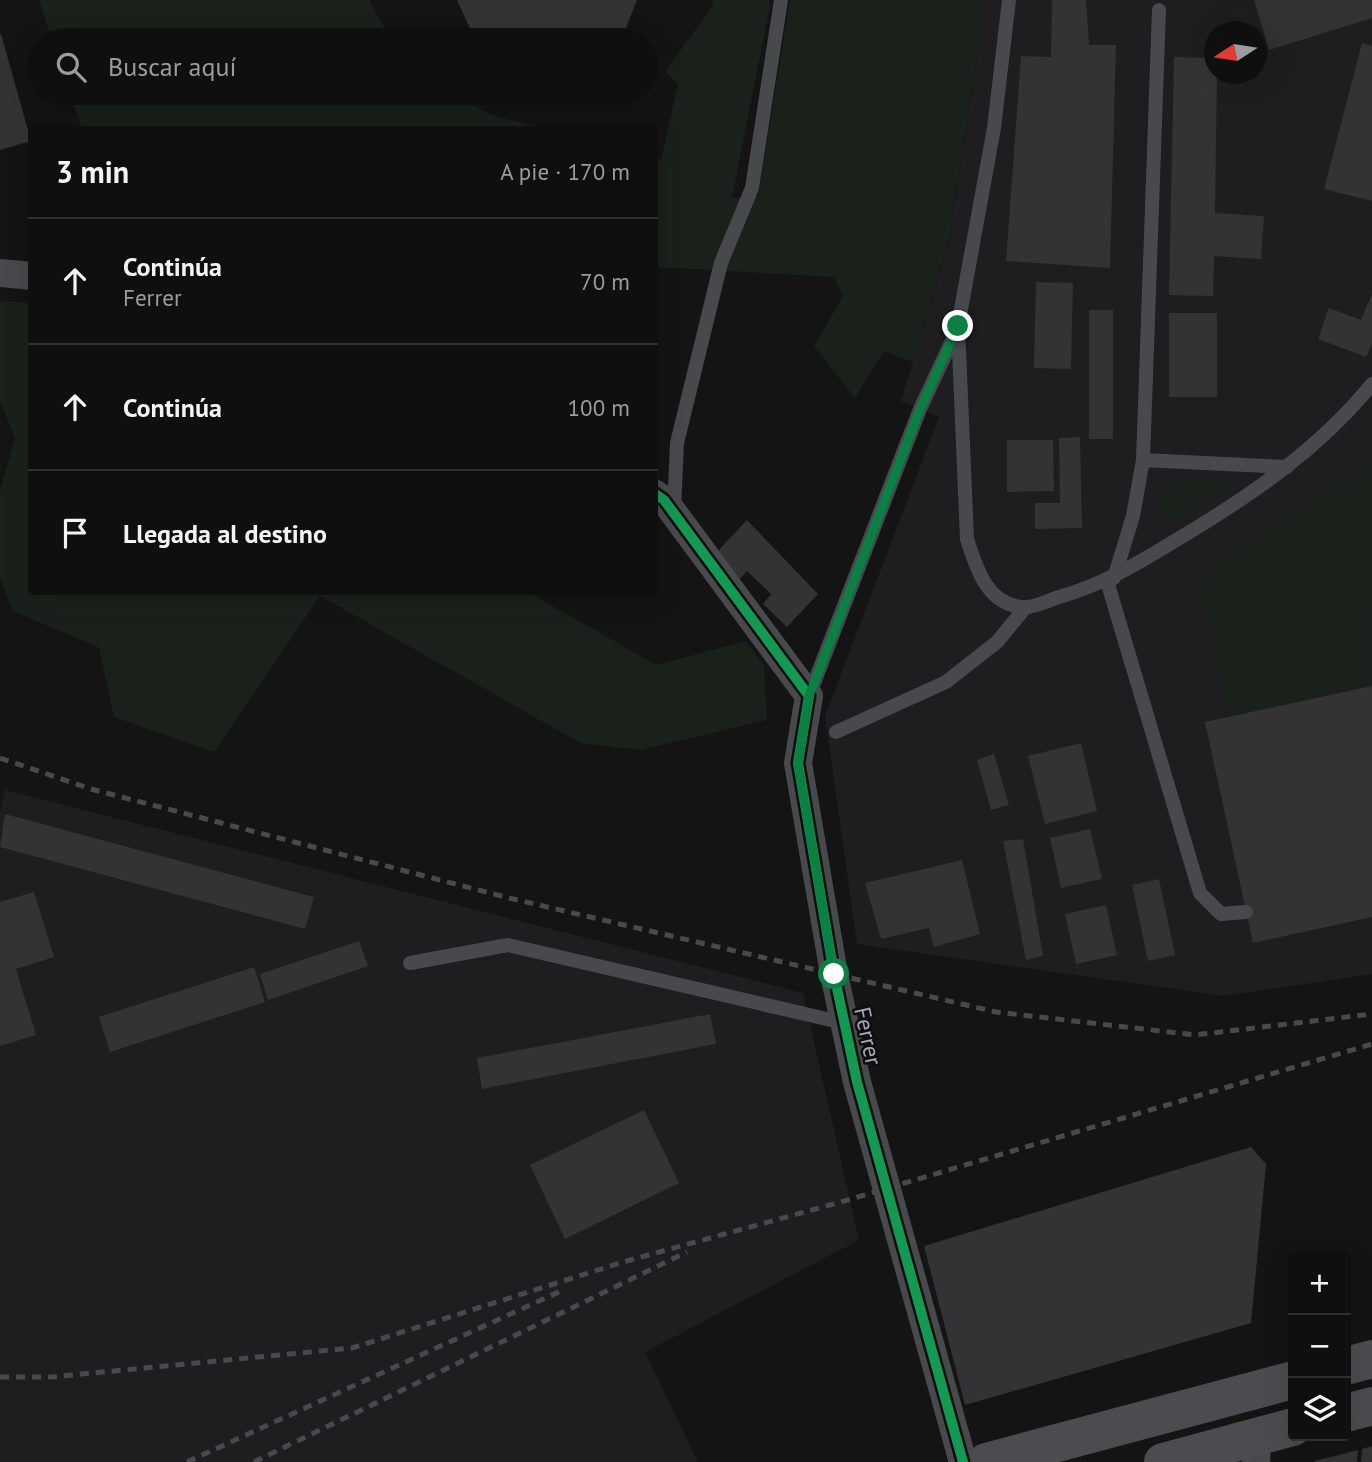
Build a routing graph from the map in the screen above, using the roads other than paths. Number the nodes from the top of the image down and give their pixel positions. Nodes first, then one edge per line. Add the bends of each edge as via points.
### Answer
1 (781, 0) edge
2 (1009, 0) edge
3 (1158, 10) dead end
4 (0, 273) edge
5 (28, 276) edge
6 (958, 326) junction
7 (1372, 384) edge
8 (1143, 460) junction
9 (1287, 467) junction
10 (658, 497) edge
11 (674, 514) junction
12 (1110, 579) junction
13 (1025, 608) junction
14 (809, 696) junction
15 (836, 732) dead end
16 (1246, 912) dead end
17 (410, 963) dead end
18 (844, 1023) junction
19 (1372, 1359) edge
20 (1351, 1365) edge
21 (1288, 1381) edge
22 (1372, 1406) edge
23 (1351, 1412) edge
24 (1269, 1442) edge
25 (963, 1462) edge
26 (986, 1462) edge
27 (1163, 1462) edge

1 - 11 lane via 752,188 721,263 677,443
2 - 6 lane via 994,128
3 - 8 lane
4 - 5 street
6 - 13 lane via 967,539 977,572 990,592
6 - 14 lane via 920,409
7 - 9 lane via 1345,418
8 - 9 lane
8 - 12 lane via 1133,516
9 - 12 lane via 1220,514
10 - 11 street
11 - 14 street
12 - 13 lane
12 - 16 lane via 1200,893 1221,914
13 - 15 lane via 997,642 946,682
14 - 18 street, Ferrer via 798,764
17 - 18 lane via 508,945
18 - 25 street, Ferrer via 856,1082
19 - 20 main road
21 - 26 main road
22 - 23 main road
24 - 27 main road

